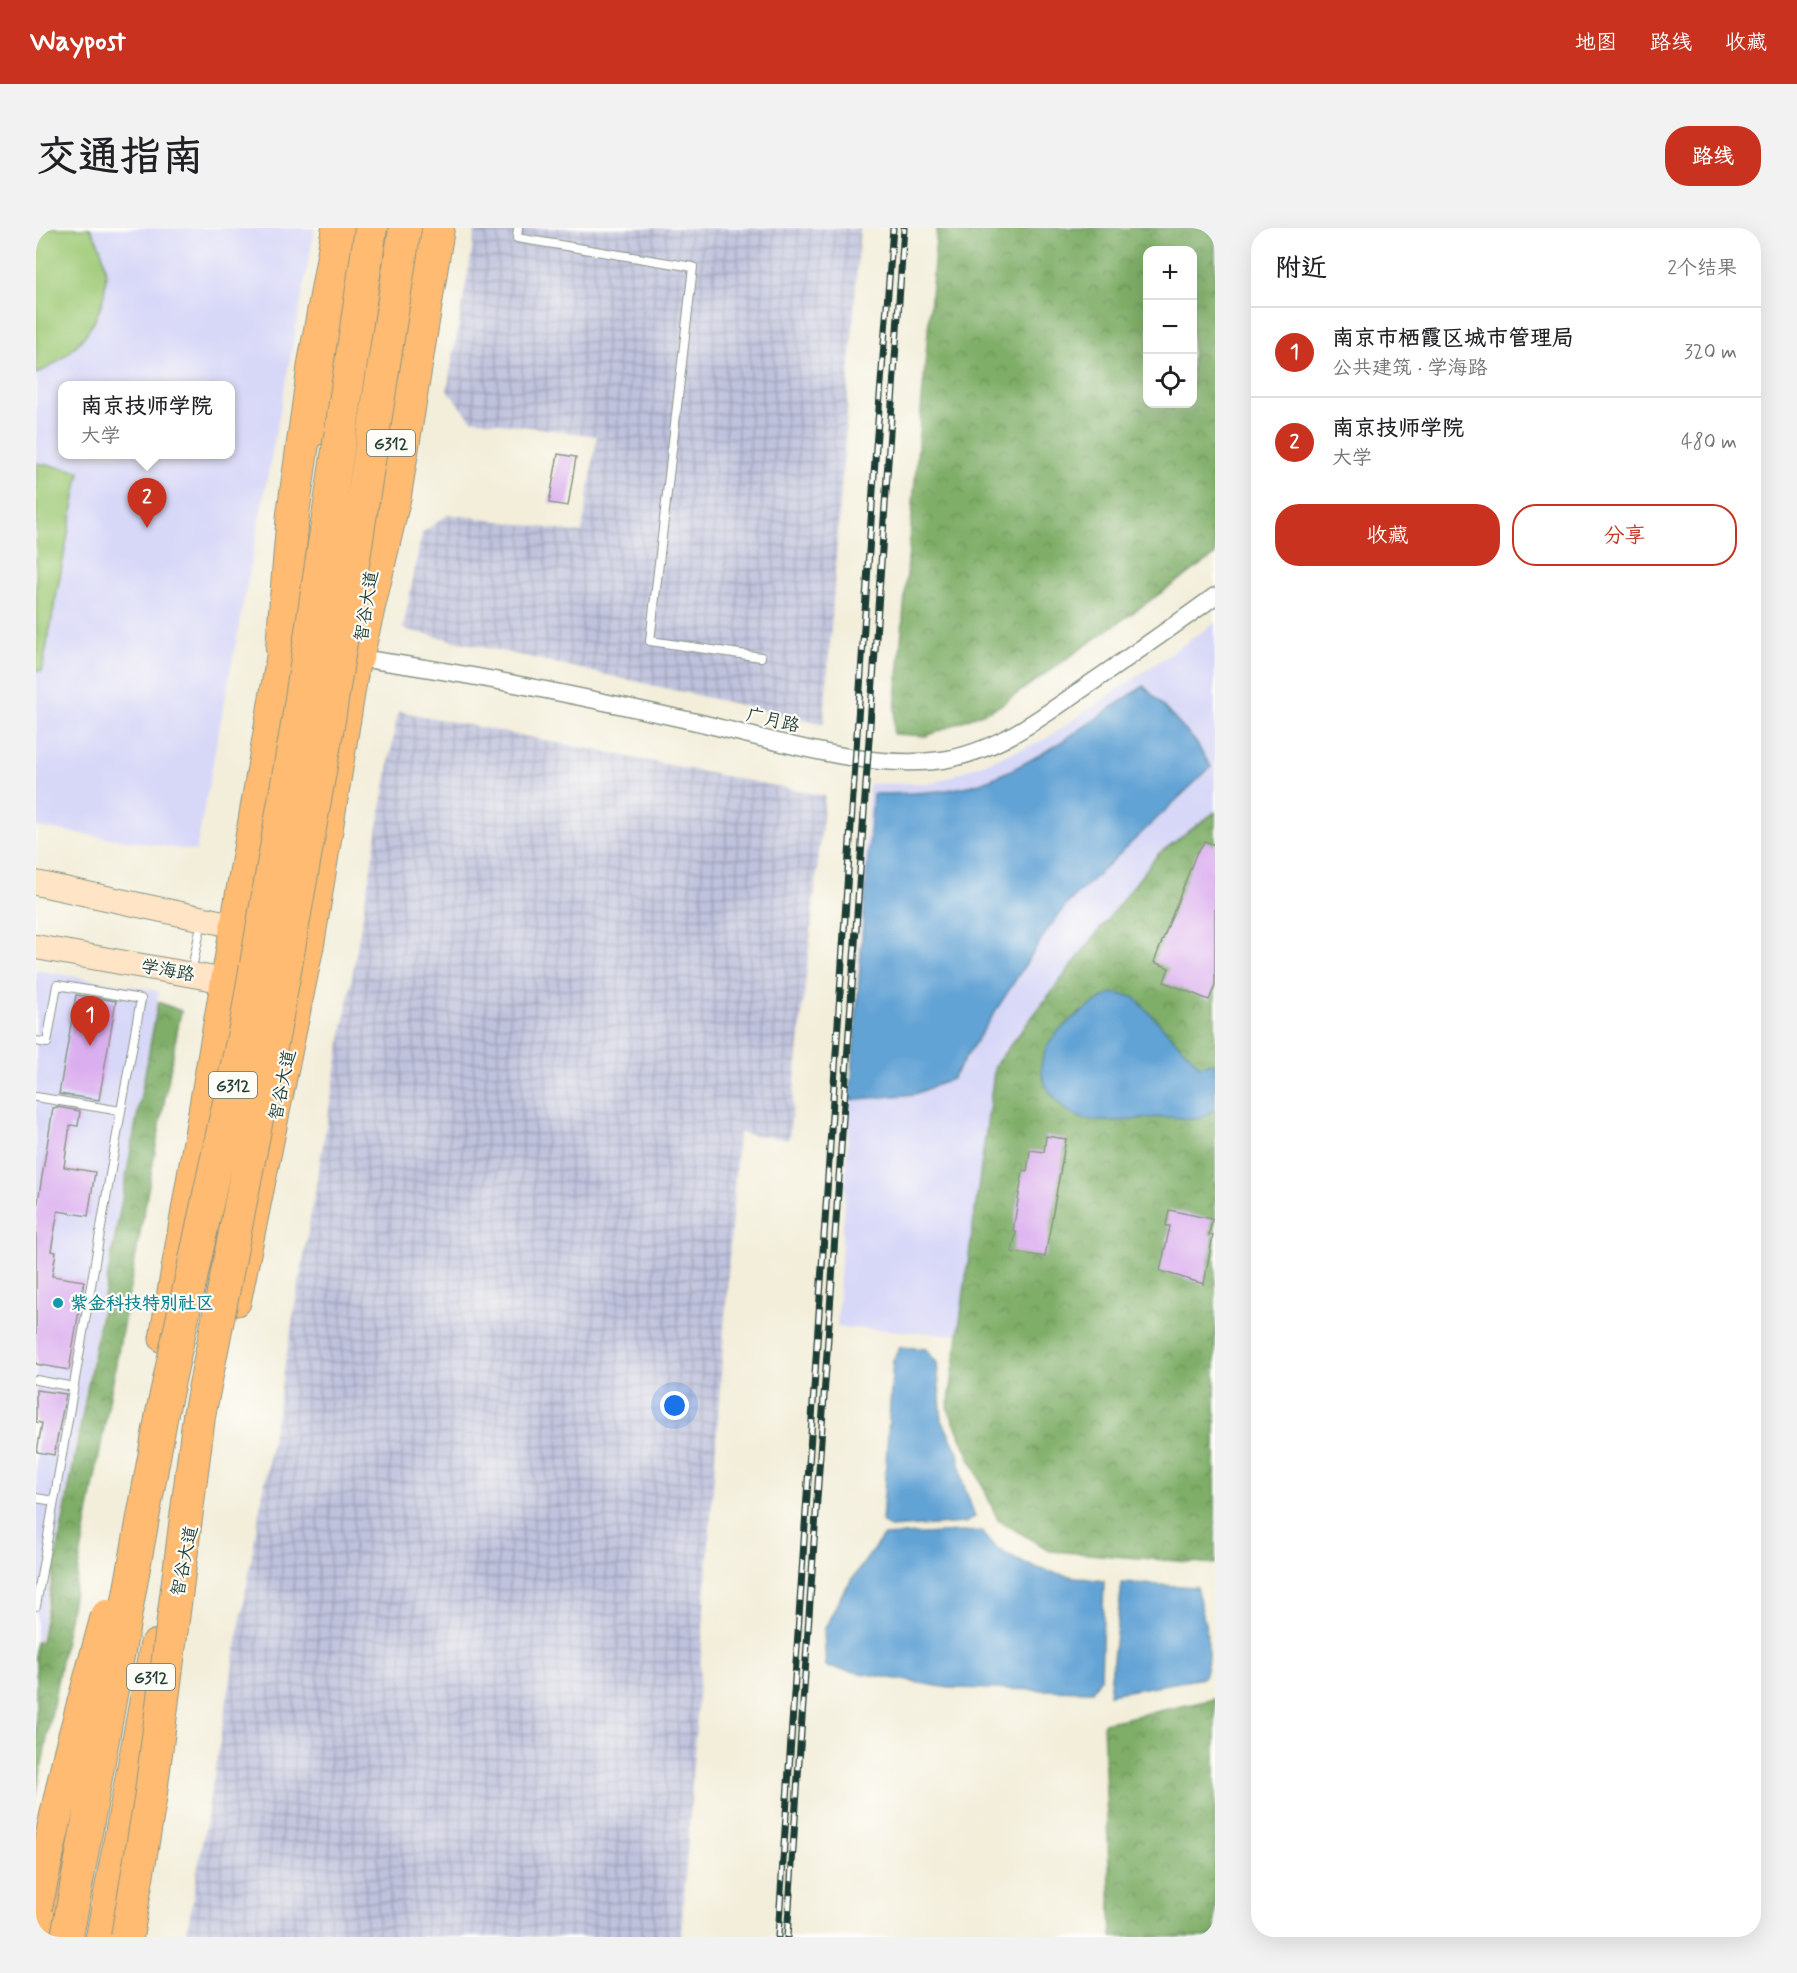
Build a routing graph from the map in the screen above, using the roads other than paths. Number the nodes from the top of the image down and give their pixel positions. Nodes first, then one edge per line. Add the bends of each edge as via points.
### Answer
1 (338, 228) edge
2 (354, 228) edge
3 (371, 228) edge
4 (405, 228) edge
5 (424, 228) edge
6 (438, 228) edge
7 (518, 228) edge
8 (1215, 596) edge
9 (282, 648) junction
10 (761, 657) dead end
11 (357, 658) junction
12 (36, 883) edge
13 (203, 918) junction
14 (234, 925) junction
15 (311, 941) junction
16 (36, 946) edge
17 (191, 973) junction
18 (227, 980) junction
19 (300, 994) junction
20 (36, 1041) edge
21 (36, 1097) edge
22 (121, 1112) junction
23 (36, 1380) edge
24 (74, 1387) junction
25 (162, 1413) junction
26 (199, 1416) junction
27 (36, 1498) edge
28 (54, 1501) junction
29 (36, 1606) edge
30 (36, 1907) edge
31 (50, 1937) edge
32 (67, 1937) edge
33 (102, 1937) edge
34 (115, 1937) edge
35 (127, 1937) edge

1 - 9 highway via 293,514
2 - 9 main road, G312
3 - 25 highway, G312, bridge via 298,719 248,1011
4 - 26 highway, 智谷大道 / G312, bridge via 328,726 275,1027
5 - 11 main road, 智谷大道 / G312
6 - 11 highway via 394,495
7 - 10 lane via 517,238 693,267 650,641
8 - 11 street, 广月路 via 1024,729 944,760 890,762 834,753 676,718
9 - 11 street, 广月路
9 - 14 main road, G312
11 - 15 main road, 智谷大道 / G312
12 - 13 main road
13 - 14 main road
13 - 17 lane
14 - 15 main road
14 - 18 main road, G312
15 - 19 main road, 智谷大道 / G312
16 - 17 main road, 学海路
17 - 18 main road, 学海路
18 - 19 main road, 学海路
18 - 31 main road, G312 via 120,1584
19 - 34 main road, 智谷大道 / G312 via 170,1628
20 - 22 lane via 47,1043 57,985 141,999
21 - 22 lane
22 - 24 lane
23 - 24 lane
24 - 28 lane
25 - 30 highway, bridge via 70,1752
25 - 32 highway, G312, bridge
26 - 33 highway, 智谷大道 / G312, bridge
26 - 35 highway, bridge via 150,1800
27 - 28 lane
28 - 29 lane

